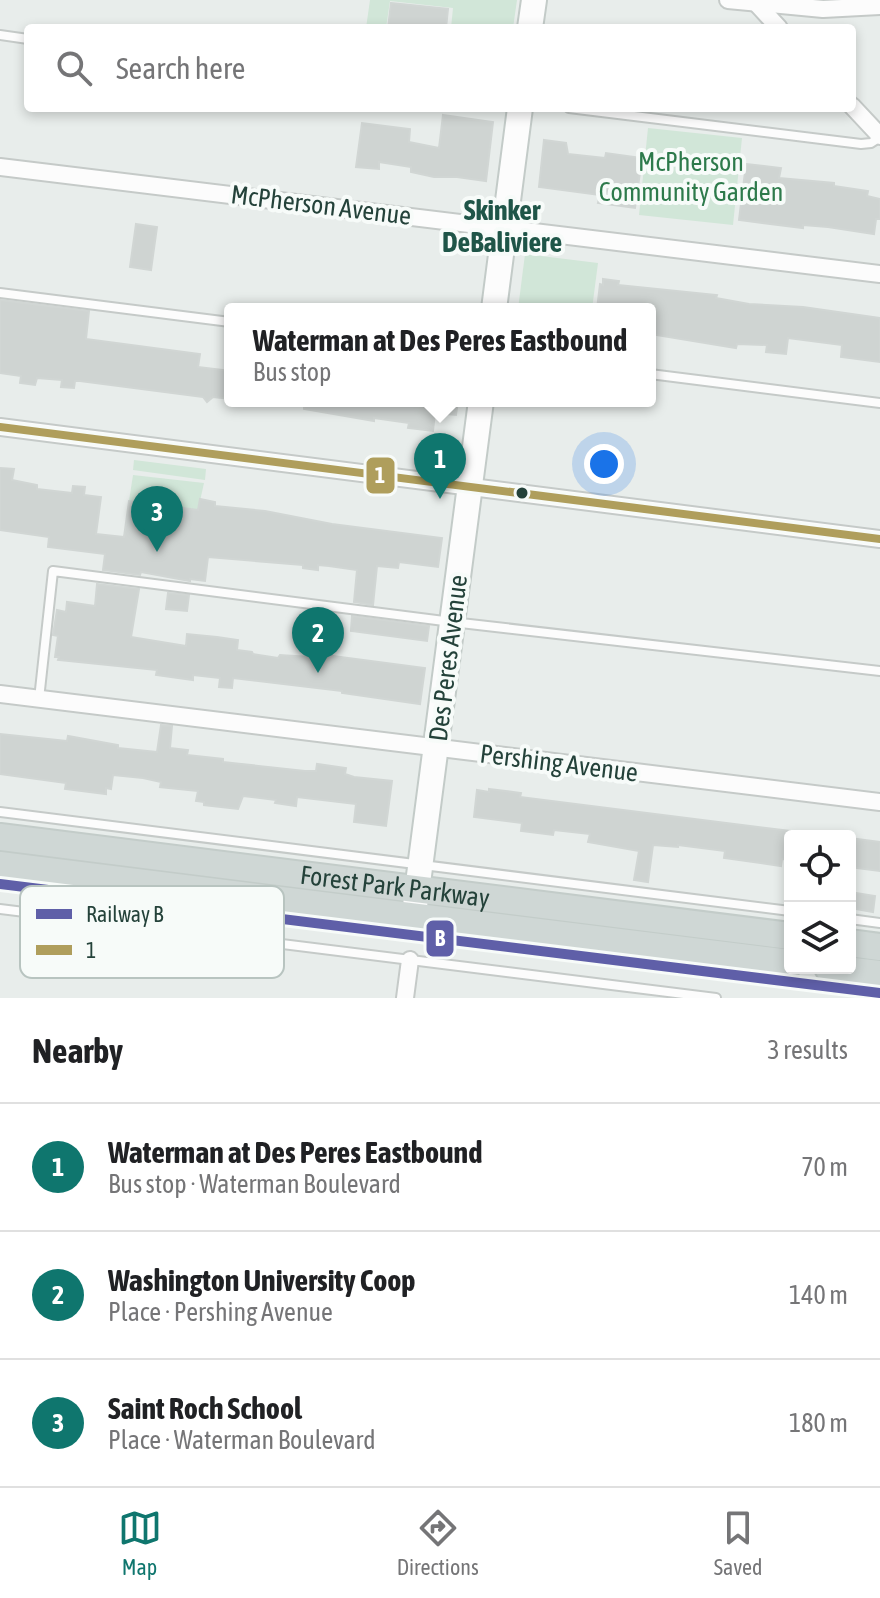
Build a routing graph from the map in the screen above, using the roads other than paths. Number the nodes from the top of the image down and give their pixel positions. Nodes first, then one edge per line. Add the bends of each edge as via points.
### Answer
1 (534, 0) edge
2 (728, 0) edge
3 (757, 4) junction
4 (880, 6) edge
5 (531, 24) edge
6 (775, 24) edge
7 (0, 35) edge
8 (24, 38) edge
9 (856, 110) edge
10 (519, 112) edge
11 (601, 112) edge
12 (880, 136) edge
13 (0, 167) edge
14 (504, 227) junction
15 (880, 274) edge
16 (0, 293) edge
17 (495, 303) edge
18 (224, 321) edge
19 (656, 375) edge
20 (880, 403) edge
21 (480, 407) edge
22 (0, 427) edge
23 (470, 486) junction
24 (880, 539) edge
25 (452, 622) junction
26 (880, 671) edge
27 (0, 694) edge
28 (39, 699) junction
29 (436, 748) junction
30 (880, 802) edge
31 (0, 812) edge
32 (0, 837) edge
33 (0, 865) edge
34 (419, 877) junction
35 (170, 886) edge
36 (284, 900) edge
37 (0, 909) edge
38 (784, 910) edge
39 (20, 911) edge
40 (414, 916) junction
41 (856, 920) edge
42 (880, 923) edge
43 (784, 935) edge
44 (284, 944) edge
45 (856, 944) edge
46 (880, 947) edge
47 (410, 960) junction
48 (784, 962) edge
49 (856, 971) edge
50 (880, 974) edge
51 (405, 998) edge
52 (716, 998) edge

1 - 5 street
2 - 3 street
3 - 4 street
3 - 6 street
7 - 8 lane
9 - 12 street
10 - 14 street
11 - 12 lane via 861,144
13 - 14 street, McPherson Avenue
14 - 15 street, McPherson Avenue
14 - 17 street
16 - 18 lane
19 - 20 lane
21 - 23 street, Des Peres Avenue
22 - 23 street
23 - 24 street
23 - 25 street, Des Peres Avenue
25 - 26 lane
25 - 28 lane via 53,571
25 - 29 street, Des Peres Avenue
27 - 28 street, Pershing Avenue
28 - 29 street, Pershing Avenue
29 - 30 street, Pershing Avenue
29 - 34 street, Des Peres Avenue
31 - 34 lane
32 - 34 main road, Forest Park Parkway
33 - 35 main road, Forest Park Parkway
34 - 38 lane
34 - 40 street, Des Peres Avenue
34 - 43 main road, Forest Park Parkway
36 - 40 main road, Forest Park Parkway
37 - 39 lane
40 - 48 main road, Forest Park Parkway
41 - 42 lane
44 - 47 lane
45 - 46 main road
47 - 51 street
47 - 52 lane
49 - 50 main road

